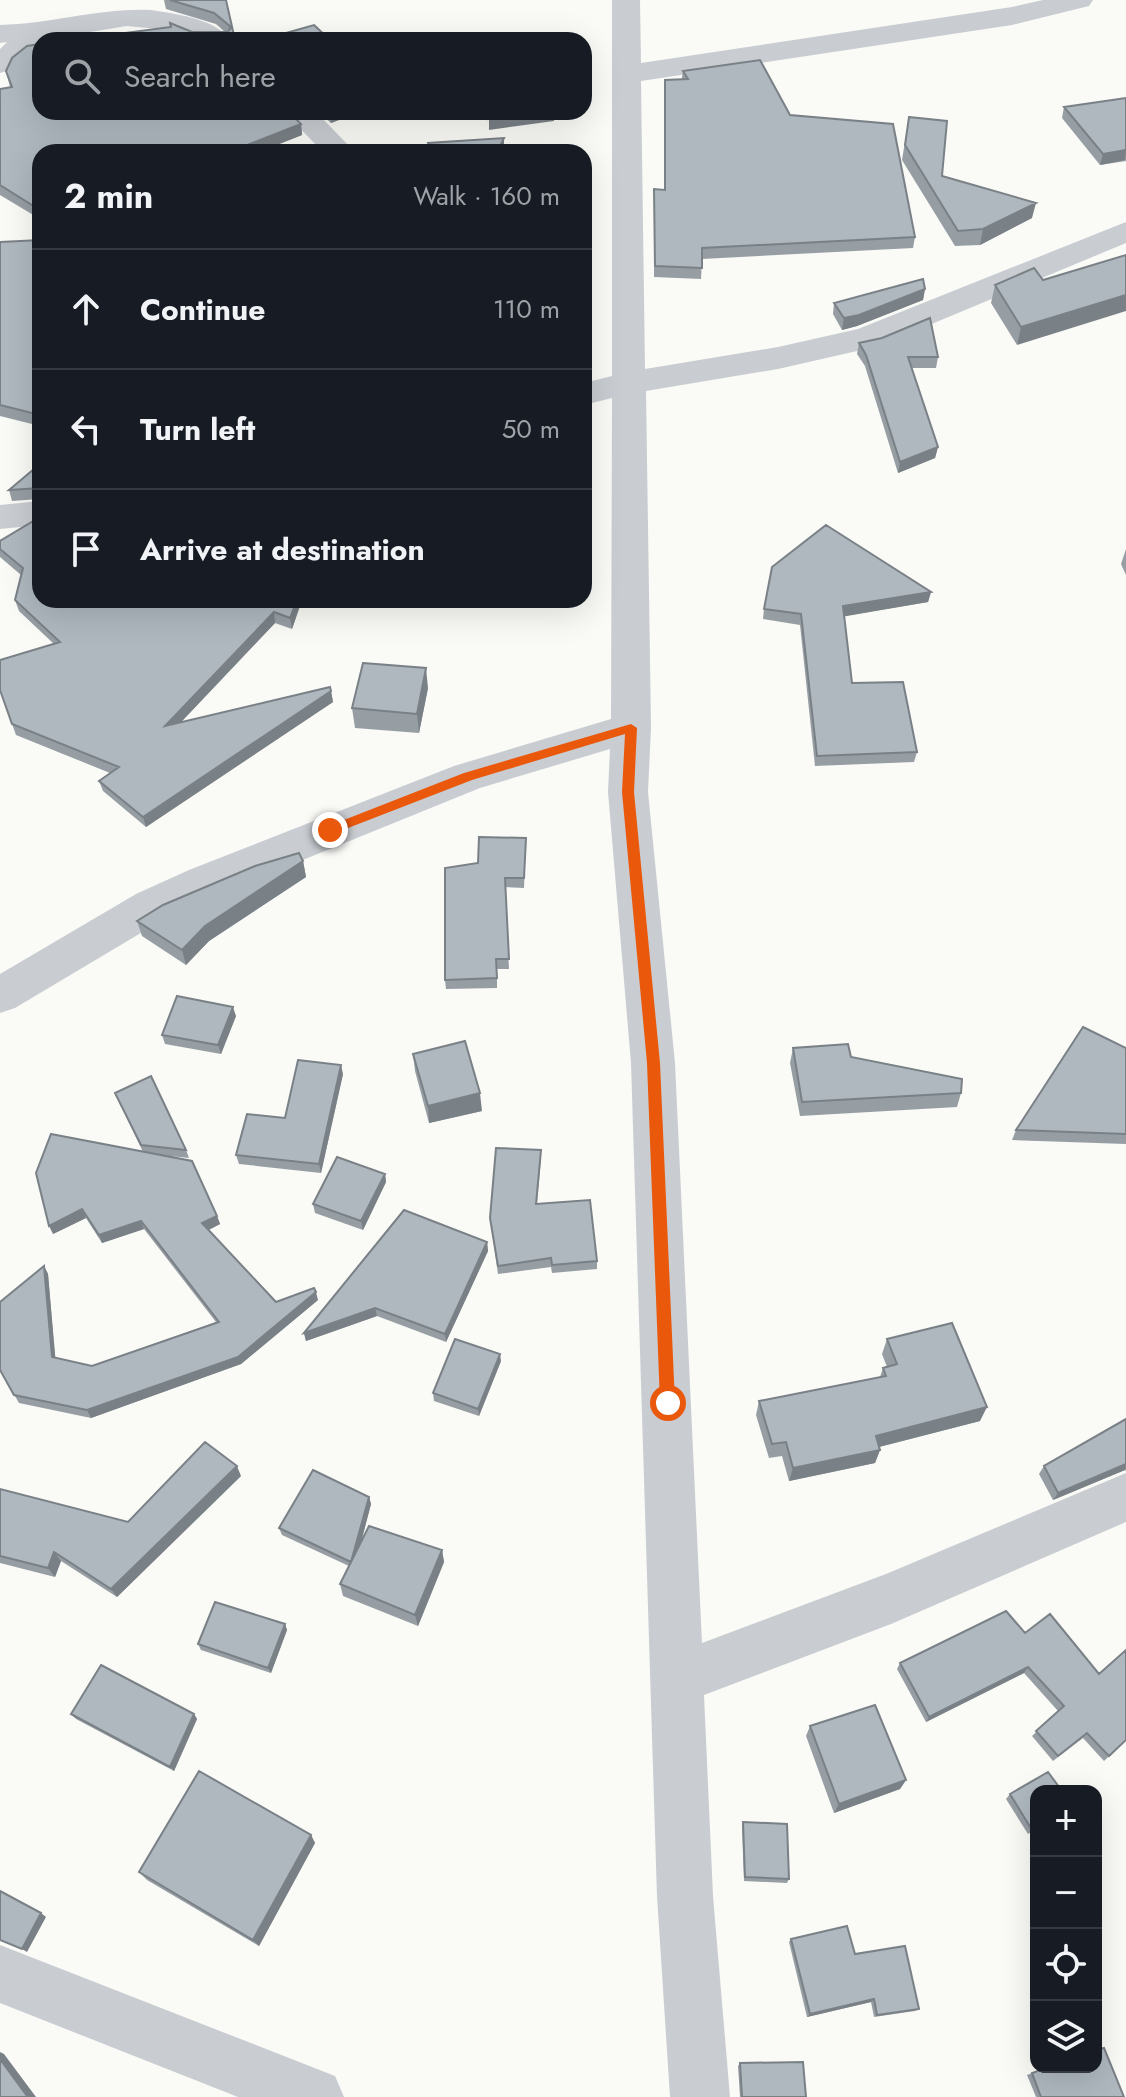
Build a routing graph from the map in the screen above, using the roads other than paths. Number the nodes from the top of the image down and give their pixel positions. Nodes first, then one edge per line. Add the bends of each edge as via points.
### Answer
1 (626, 0) edge
2 (1079, 0) edge
3 (86, 10) edge
4 (37, 32) edge
5 (204, 32) edge
6 (32, 33) edge
7 (0, 34) edge
8 (32, 36) edge
9 (0, 64) edge
10 (626, 74) junction
11 (307, 120) edge
12 (332, 144) edge
13 (1126, 232) edge
14 (629, 383) junction
15 (592, 392) edge
16 (32, 514) edge
17 (0, 517) edge
18 (631, 728) junction
19 (0, 995) edge
20 (1126, 1497) edge
21 (677, 1679) junction
22 (0, 1974) edge
23 (312, 2097) edge
24 (700, 2097) edge

1 - 10 street
2 - 10 street via 1012,16
3 - 4 street
3 - 5 street via 165,19
6 - 7 street
8 - 9 street
10 - 14 street
11 - 12 street
13 - 14 street via 867,338
14 - 15 street
14 - 18 street
16 - 17 street
18 - 19 street via 468,777 204,882 151,906
18 - 21 street via 628,792 653,1063
20 - 21 street via 891,1598
21 - 24 street
22 - 23 street

